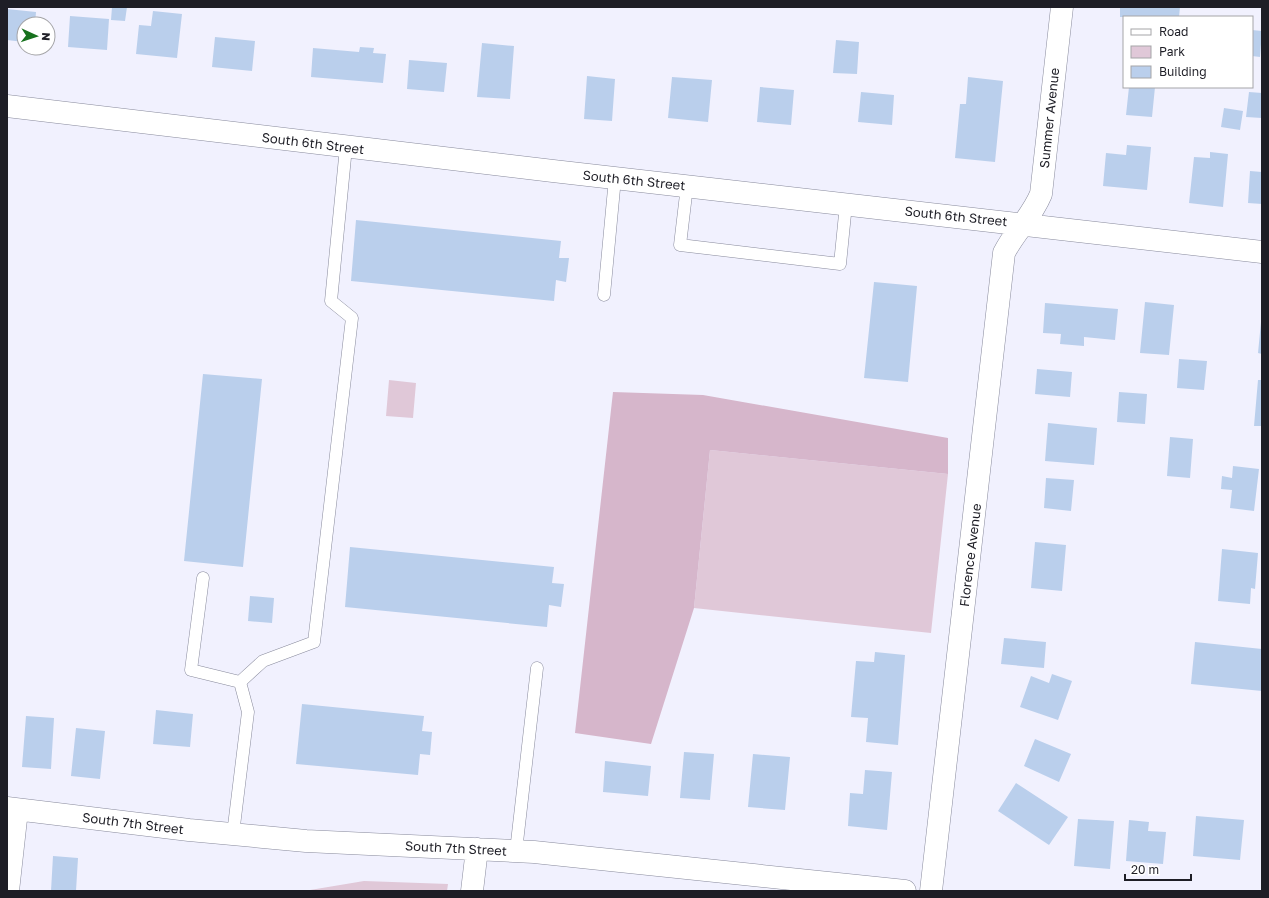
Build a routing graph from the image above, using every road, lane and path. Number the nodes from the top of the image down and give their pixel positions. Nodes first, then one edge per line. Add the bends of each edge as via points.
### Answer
1 (1062, 7) edge
2 (7, 106) edge
3 (346, 147) junction
4 (615, 178) junction
5 (686, 186) junction
6 (846, 204) junction
7 (1024, 224) junction
8 (1262, 252) edge
9 (604, 295) dead end
10 (203, 578) dead end
11 (537, 668) dead end
12 (240, 682) junction
13 (12, 809) edge
14 (233, 834) junction
15 (477, 849) junction
16 (516, 851) junction
17 (806, 885) edge
18 (8, 891) edge
19 (472, 891) edge
20 (905, 891) edge
21 (931, 891) edge

1 - 7 street, Summer Avenue via 1041,194
2 - 3 street, South 6th Street
3 - 4 street, South 6th Street
3 - 12 lane via 331,301 352,318 314,642 263,661
4 - 5 street, South 6th Street
4 - 9 lane
5 - 6 street, South 6th Street
5 - 6 lane via 680,245 840,264
6 - 7 street, South 6th Street
7 - 8 street, South 6th Street
7 - 21 street, Florence Avenue via 1011,239 1004,253
10 - 12 lane via 191,670
11 - 16 lane
12 - 14 lane via 248,712
13 - 14 street, South 7th Street
13 - 18 street
14 - 15 street, South 7th Street via 306,841
15 - 16 street, South 7th Street
15 - 19 street
16 - 17 street, South 7th Street
17 - 20 street, South 7th Street

